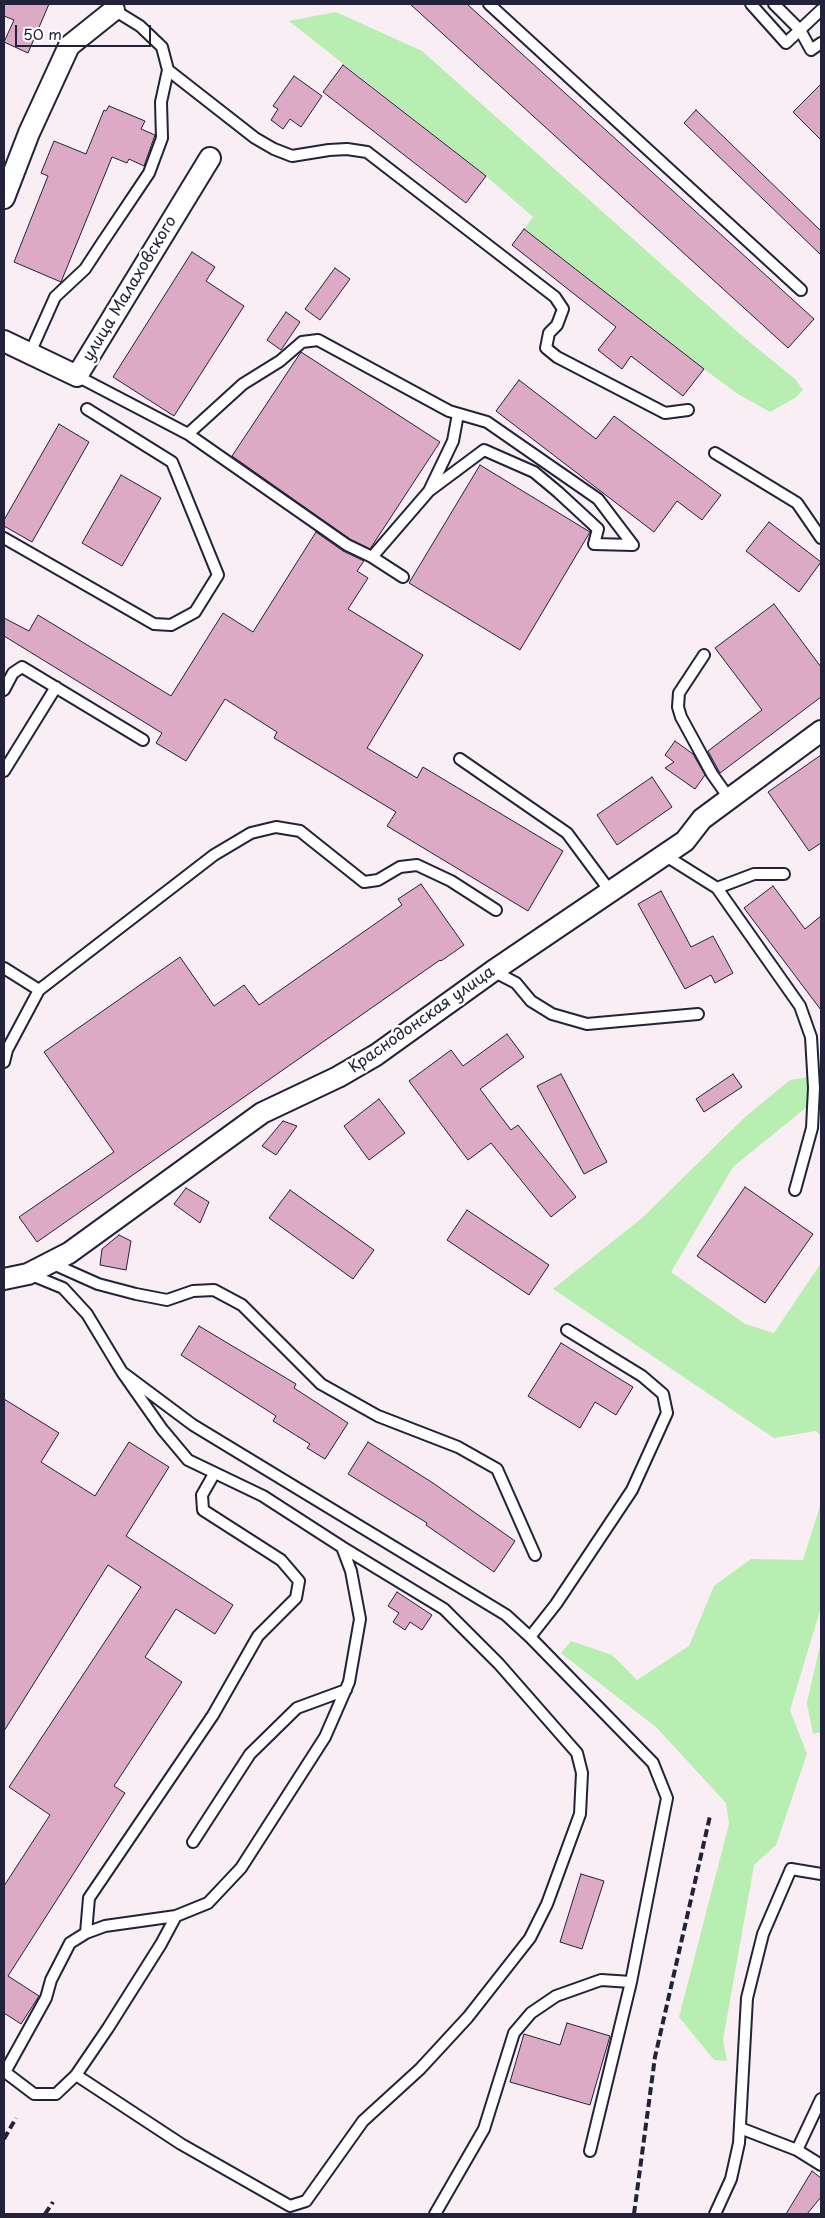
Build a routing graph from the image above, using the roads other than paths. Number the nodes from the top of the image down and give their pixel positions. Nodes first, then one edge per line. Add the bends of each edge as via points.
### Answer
1 (489, 4) edge
2 (751, 4) edge
3 (774, 4) edge
4 (114, 7) edge
5 (821, 10) edge
6 (800, 30) junction
7 (821, 43) edge
8 (168, 70) junction
9 (210, 158) dead end
10 (4, 198) edge
11 (801, 290) dead end
12 (4, 341) edge
13 (30, 353) junction
14 (77, 376) junction
15 (86, 408) dead end
16 (688, 410) dead end
17 (458, 414) junction
18 (188, 434) junction
19 (716, 453) dead end
20 (429, 491) junction
21 (4, 538) edge
22 (821, 538) edge
23 (372, 557) junction
24 (403, 577) dead end
25 (704, 655) dead end
26 (56, 688) junction
27 (4, 690) edge
28 (821, 731) edge
29 (143, 740) dead end
30 (460, 759) dead end
31 (4, 771) edge
32 (729, 798) junction
33 (666, 856) junction
34 (784, 874) dead end
35 (717, 888) junction
36 (610, 891) junction
37 (496, 910) dead end
38 (4, 968) edge
39 (492, 971) junction
40 (39, 990) junction
41 (698, 1014) dead end
42 (4, 1062) edge
43 (796, 1190) dead end
44 (51, 1262) junction
45 (28, 1274) junction
46 (4, 1279) edge
47 (567, 1330) dead end
48 (122, 1372) junction
49 (214, 1474) junction
50 (342, 1547) junction
51 (535, 1555) dead end
52 (530, 1637) junction
53 (346, 1690) junction
54 (194, 1842) dead end
55 (821, 1874) edge
56 (176, 1916) junction
57 (86, 1933) junction
58 (631, 1982) junction
59 (4, 2072) edge
60 (76, 2075) junction
61 (821, 2099) edge
62 (740, 2128) junction
63 (797, 2150) junction
64 (590, 2151) dead end
65 (821, 2165) edge
66 (436, 2214) edge
67 (716, 2214) edge

1 - 11 lane
2 - 6 lane via 786,43
3 - 6 lane
4 - 8 lane via 162,47
4 - 10 street via 69,46
5 - 6 lane
6 - 7 lane via 811,50
8 - 13 lane via 161,102 162,138 149,173 85,269 55,297
8 - 16 lane via 255,138 274,149 292,156 347,149 367,152 555,297 563,309 557,326 549,333 546,348 557,357 665,414
9 - 14 street, улица Малаховского
12 - 13 street, улица Малаховского
13 - 14 street, улица Малаховского
14 - 18 lane
15 - 21 lane via 172,462 218,575 195,612 171,625 154,624
17 - 18 lane via 318,340 302,342 280,361 243,384
17 - 20 lane via 453,441
17 - 20 lane via 487,422 598,499 633,545 594,544 598,529 558,492 534,472 484,450
18 - 23 lane via 347,546
19 - 22 lane via 797,503
20 - 23 lane
23 - 24 lane
25 - 32 lane via 678,693 678,707 712,774
26 - 27 lane via 22,667 13,673
26 - 29 lane
26 - 31 lane
28 - 32 street, Краснодонская улица
30 - 36 lane via 567,832
32 - 33 street, Краснодонская улица via 702,818 685,842
33 - 35 lane
33 - 36 street, Краснодонская улица
34 - 35 lane via 754,874
35 - 43 lane via 800,1006 811,1037 812,1128
36 - 39 street, Краснодонская улица
37 - 40 lane via 451,881 417,865 400,867 378,880 364,882 300,831 276,827 252,833 214,855
38 - 40 lane
39 - 41 lane via 516,983 531,1001 552,1014 587,1024
39 - 44 street, Краснодонская улица via 376,1055 262,1113 69,1253
40 - 42 lane via 7,1050
44 - 45 street, Краснодонская улица
44 - 51 lane via 98,1284 136,1294 167,1300 194,1291 214,1290 242,1305 321,1384 378,1416 458,1446 497,1469
45 - 46 street, Краснодонская улица
45 - 48 lane via 63,1288 87,1314
47 - 52 lane via 664,1394 667,1413 632,1490 556,1604
48 - 49 lane via 188,1460
48 - 52 lane via 193,1425 506,1615
49 - 50 lane via 263,1496
49 - 57 lane via 202,1495 203,1510 281,1560 299,1581 296,1598 258,1636 213,1715 89,1898
50 - 53 lane via 351,1571 360,1619
50 - 60 lane via 444,1609 499,1664 577,1753 582,1773 580,1814 547,1904 530,1938 456,2030 420,2069 363,2121 306,2201 290,2206 181,2144
52 - 58 lane via 653,1763 667,1798
53 - 54 lane via 297,1708 250,1754
53 - 56 lane via 325,1737 241,1868 208,1903
55 - 62 lane via 791,1869 764,1934 747,1998
56 - 57 lane via 105,1926
56 - 60 lane
57 - 59 lane via 70,1943 46,1998
58 - 64 lane
58 - 66 lane via 601,1980 556,1996 532,2013 514,2033 484,2129
59 - 60 lane via 34,2094 56,2094
61 - 63 lane
62 - 63 lane
62 - 67 lane via 731,2179
63 - 65 lane

